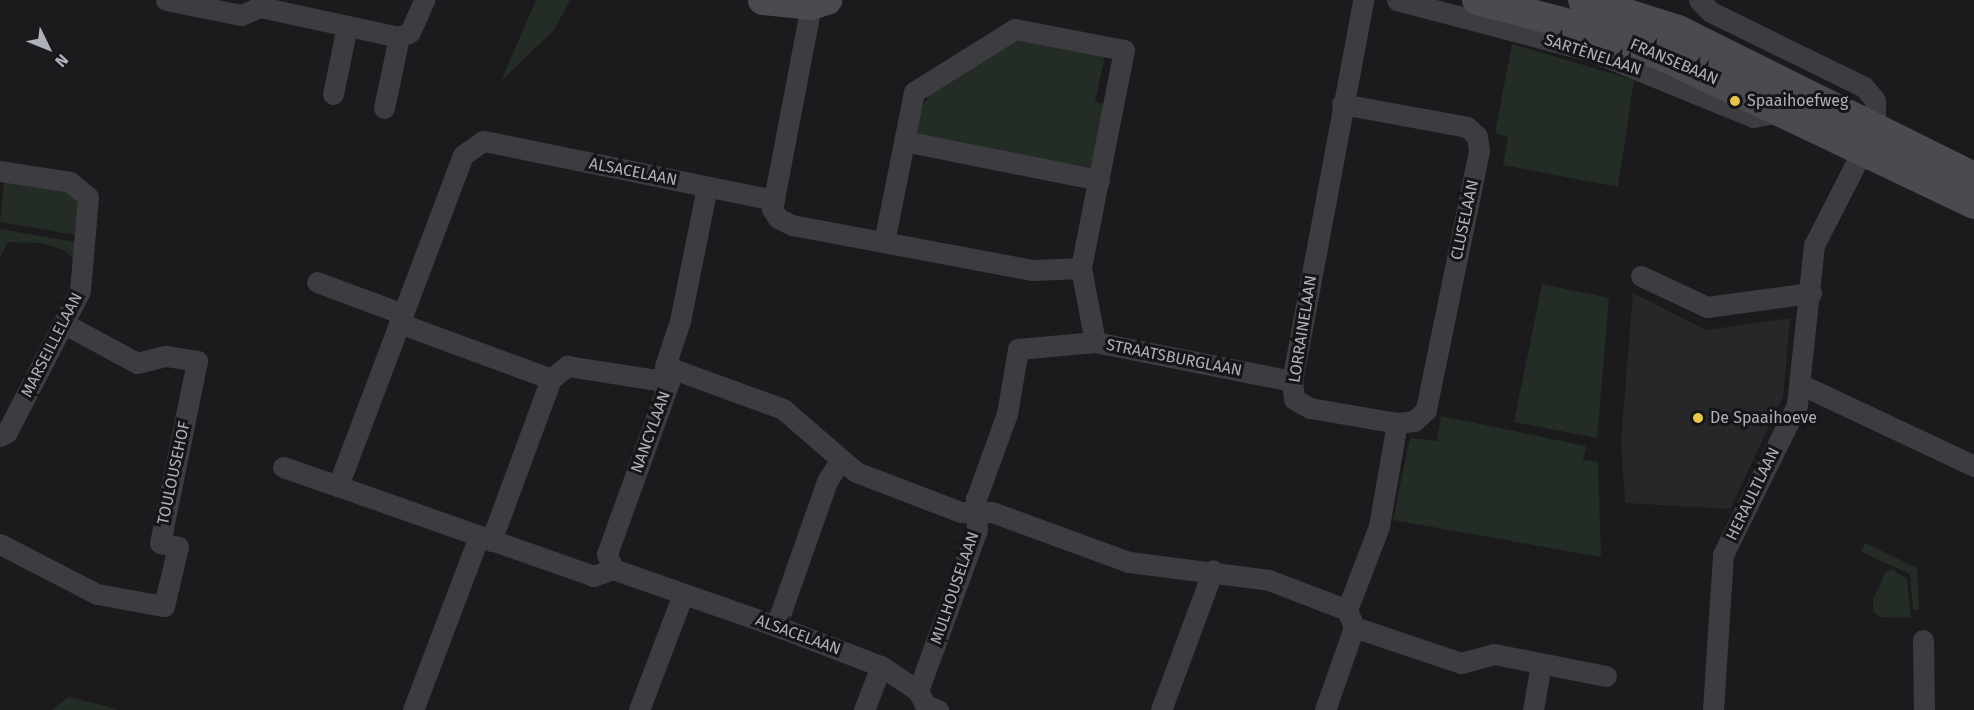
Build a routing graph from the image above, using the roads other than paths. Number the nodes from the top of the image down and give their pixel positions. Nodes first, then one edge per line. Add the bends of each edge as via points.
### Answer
1 (166, 0) edge
2 (424, 0) edge
3 (763, 0) edge
4 (1363, 0) edge
5 (1397, 0) edge
6 (1477, 0) edge
7 (1583, 0) edge
8 (817, 2) edge
9 (1699, 2) edge
10 (1643, 16) edge
11 (347, 26) junction
12 (399, 37) junction
13 (333, 94) dead end
14 (1342, 104) junction
15 (384, 108) dead end
16 (1784, 111) junction
17 (1868, 138) junction
18 (904, 141) junction
19 (0, 171) edge
20 (1974, 177) edge
21 (1099, 180) junction
22 (707, 187) junction
23 (774, 200) junction
24 (1974, 204) edge
25 (885, 242) junction
26 (1081, 268) junction
27 (1641, 276) dead end
28 (317, 282) dead end
29 (1811, 293) junction
30 (401, 318) junction
31 (65, 324) junction
32 (1095, 342) junction
33 (667, 374) junction
34 (551, 379) junction
35 (1292, 381) junction
36 (1802, 385) junction
37 (1397, 423) junction
38 (0, 436) edge
39 (840, 461) junction
40 (1974, 466) edge
41 (284, 467) dead end
42 (338, 486) junction
43 (976, 513) junction
44 (485, 538) junction
45 (0, 544) edge
46 (613, 569) junction
47 (1213, 570) junction
48 (683, 594) junction
49 (1351, 619) junction
50 (776, 626) junction
51 (1923, 640) dead end
52 (1541, 664) junction
53 (881, 666) junction
54 (1606, 676) dead end
55 (918, 691) junction
56 (413, 710) edge
57 (639, 710) edge
58 (864, 710) edge
59 (939, 710) edge
60 (1161, 710) edge
61 (1325, 710) edge
62 (1533, 710) edge
63 (1713, 710) edge
64 (1924, 710) edge

1 - 11 street via 241,15 260,8
2 - 12 street via 410,33
3 - 8 street
4 - 14 street, LORRAINELAAN
5 - 16 street, SARTÈNELAAN via 1594,52 1753,117
6 - 10 street, FRANSEBAAN via 1550,16
7 - 10 street, FRANSEBAAN
8 - 23 street
9 - 17 street via 1864,87 1875,100
10 - 16 street, FRANSEBAAN
10 - 17 street, FRANSEBAAN
11 - 12 street
11 - 13 street
12 - 15 street
14 - 35 street, LORRAINELAAN
14 - 37 street, CLUSELAAN via 1467,127 1477,136 1479,151 1426,410 1414,421
16 - 17 street, FRANSEBAAN
17 - 20 street, FRANSEBAAN
17 - 24 street, FRANSEBAAN
17 - 29 street, HERAULTLAAN via 1814,245
18 - 21 street
18 - 21 street, STRAATSBURGLAAN via 914,92 1015,29 1131,52
18 - 25 street, STRAATSBURGLAAN
19 - 31 street, MARSEILLELAAN via 70,182 88,197 85,267 80,291
21 - 26 street, STRAATSBURGLAAN
22 - 23 street, ALSACELAAN
22 - 30 street, ALSACELAAN via 483,141 463,155
22 - 33 street, NANCYLAAN
23 - 25 street via 772,209 778,218 792,225
25 - 26 street via 1033,270
26 - 32 street, STRAATSBURGLAAN
27 - 29 street via 1707,307
28 - 30 street
29 - 36 street, HERAULTLAAN
30 - 34 street
30 - 42 street, ALSACELAAN
31 - 38 street, MARSEILLELAAN via 7,432
31 - 45 street, TOULOUSEHOF via 138,363 165,356 197,361 160,543 178,547 164,606 97,594
32 - 35 street, STRAATSBURGLAAN
32 - 43 street, MULHOUSELAAN via 1018,349 1007,414 976,499
33 - 34 street via 567,366
33 - 39 street via 783,409
33 - 46 street, NANCYLAAN via 607,554
34 - 44 street
35 - 37 street, LORRAINELAAN via 1294,399 1310,408
36 - 40 street
36 - 63 street, HERAULTLAAN via 1722,555
37 - 49 street via 1379,526
39 - 43 street via 856,472 961,512
39 - 50 street via 827,481
41 - 42 street, ALSACELAAN
42 - 44 street, ALSACELAAN
43 - 47 street via 992,512 1129,562
43 - 55 street, MULHOUSELAAN via 977,530
44 - 46 street, ALSACELAAN via 593,576
44 - 56 street
46 - 48 street, ALSACELAAN
47 - 49 street via 1269,580
47 - 60 street
48 - 50 street, ALSACELAAN
48 - 57 street
49 - 52 street via 1461,663 1494,654
49 - 61 street
50 - 53 street, ALSACELAAN
51 - 64 street
52 - 54 street
52 - 62 street
53 - 55 street, ALSACELAAN
53 - 58 street
55 - 59 street, ALSACELAAN via 925,705

